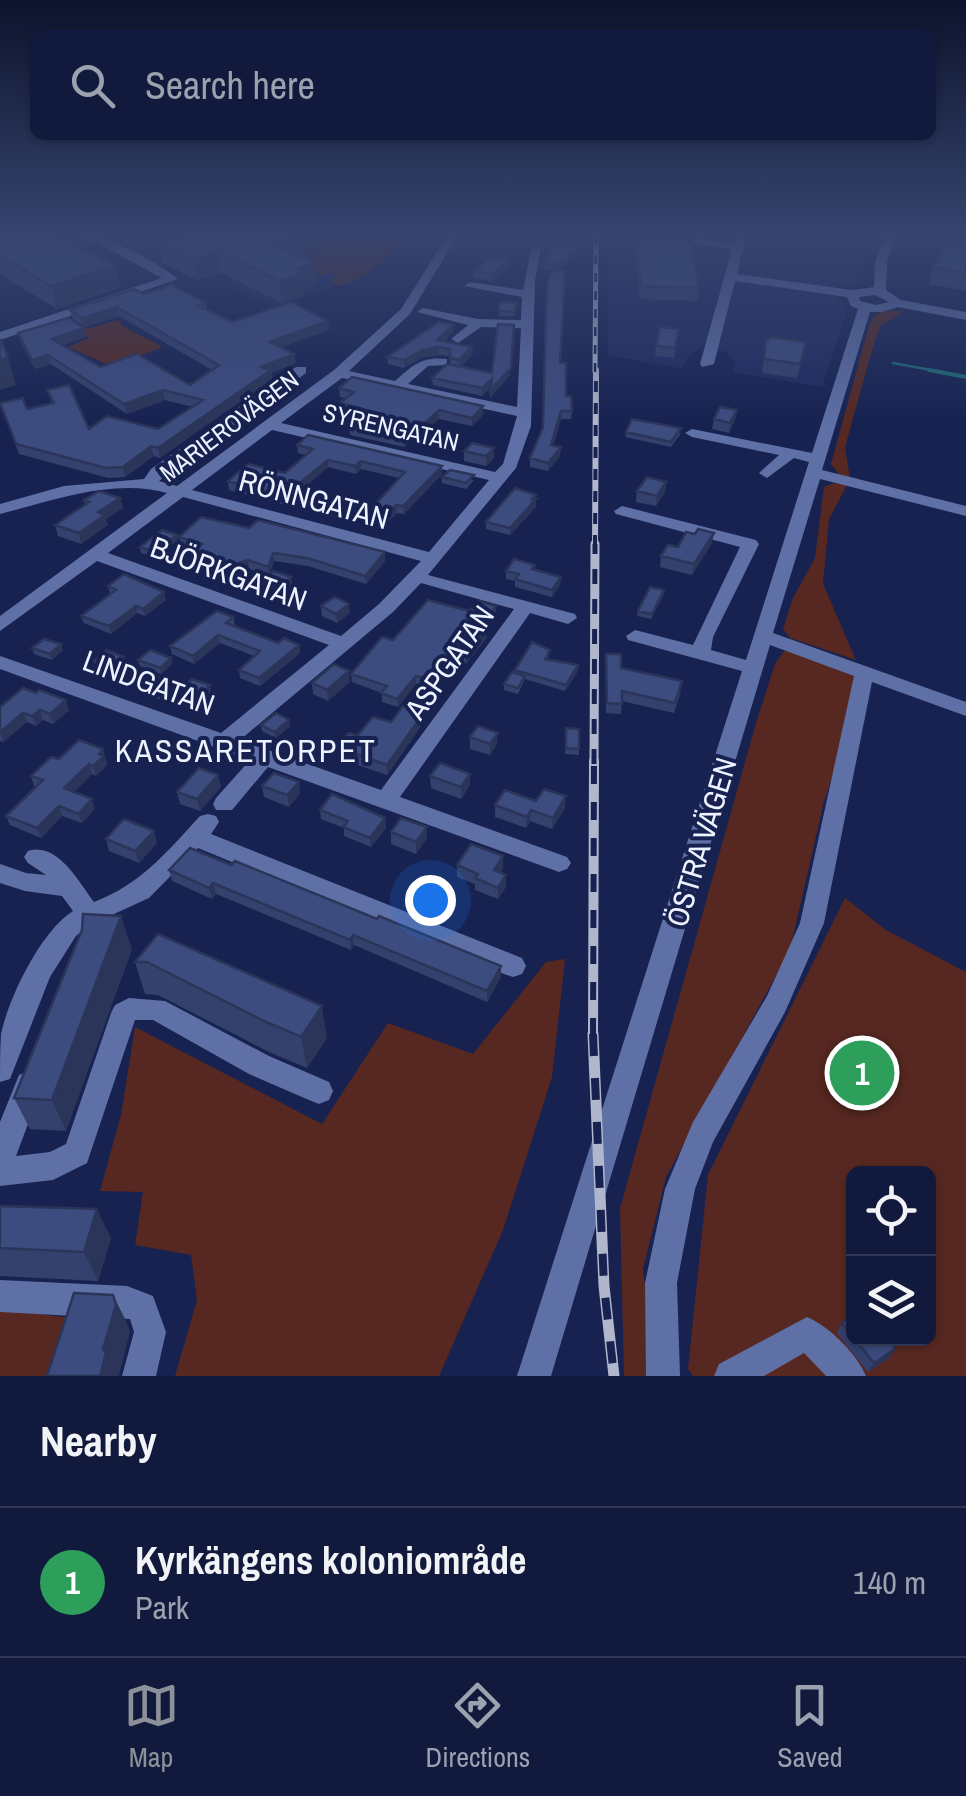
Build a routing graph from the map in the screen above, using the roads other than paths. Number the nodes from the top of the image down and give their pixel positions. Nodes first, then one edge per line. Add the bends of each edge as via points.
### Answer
1 (120, 297) edge
2 (414, 297) edge
3 (528, 297) edge
4 (727, 297) edge
5 (839, 297) edge
6 (868, 297) edge
7 (893, 297) edge
8 (859, 301) junction
9 (896, 304) junction
10 (422, 312) dead end
11 (966, 316) edge
12 (478, 323) junction
13 (528, 324) junction
14 (0, 336) edge
15 (458, 339) dead end
16 (442, 362) edge
17 (706, 364) dead end
18 (301, 370) dead end
19 (339, 372) junction
20 (397, 386) junction
21 (524, 413) junction
22 (272, 425) junction
23 (692, 433) dead end
24 (790, 453) junction
25 (817, 466) junction
26 (767, 473) dead end
27 (498, 478) junction
28 (150, 483) junction
29 (182, 493) junction
30 (0, 508) edge
31 (622, 511) dead end
32 (966, 511) edge
33 (96, 555) junction
34 (432, 558) junction
35 (417, 577) junction
36 (525, 607) junction
37 (568, 618) dead end
38 (0, 625) edge
39 (635, 636) dead end
40 (763, 636) junction
41 (343, 643) junction
42 (701, 654) junction
43 (6, 664) edge
44 (754, 668) junction
45 (865, 670) junction
46 (966, 709) edge
47 (225, 741) junction
48 (264, 756) junction
49 (386, 800) junction
50 (209, 821) junction
51 (36, 857) dead end
52 (559, 862) dead end
53 (0, 873) edge
54 (68, 887) junction
55 (89, 912) junction
56 (513, 966) dead end
57 (42, 1052) edge
58 (0, 1070) edge
59 (318, 1091) dead end
60 (0, 1160) edge
61 (0, 1172) edge
62 (0, 1296) edge
63 (139, 1376) edge
64 (534, 1376) edge
65 (664, 1376) edge
66 (731, 1376) edge
67 (850, 1376) edge

1 - 14 street via 130,306 53,331 41,323
2 - 19 street, MARIEROVÄGEN
3 - 13 street
4 - 17 street
5 - 8 street
6 - 8 street
7 - 9 street
8 - 9 street
8 - 25 street, ÖSTRA VÄGEN
9 - 11 street
10 - 12 street
12 - 13 street
12 - 15 street
13 - 21 street
16 - 20 street via 424,362
18 - 28 street
19 - 20 street
19 - 22 street, MARIEROVÄGEN
20 - 21 street
21 - 27 street via 516,455
22 - 27 street, SYRENGATAN
22 - 29 street, MARIEROVÄGEN
23 - 24 street
24 - 25 street
24 - 26 street
25 - 32 street
25 - 40 street, ÖSTRA VÄGEN
27 - 34 street
28 - 29 street, RÖNNGATAN
28 - 30 street via 64,490
29 - 33 street, MARIEROVÄGEN
29 - 34 street, RÖNNGATAN
31 - 42 street via 750,544
33 - 38 street, MARIEROVÄGEN
33 - 41 street, BJÖRKGATAN
34 - 35 street
35 - 36 street
35 - 41 street
36 - 37 street
36 - 49 street, ASPGATAN
39 - 42 street
40 - 44 street, ÖSTRA VÄGEN
40 - 45 street
41 - 47 street
42 - 44 street
43 - 47 street, LINDGATAN
44 - 64 street, ÖSTRA VÄGEN
45 - 46 street
45 - 65 street via 812,921 784,989 702,1133 685,1177 663,1286
47 - 48 street, LINDGATAN
48 - 49 street, LINDGATAN
48 - 50 street
49 - 52 street, LINDGATAN
50 - 55 street via 132,897
50 - 56 street
51 - 54 street via 52,865
53 - 54 street
54 - 55 street
55 - 58 street via 52,950
57 - 60 street
59 - 61 street via 156,1009 129,1009 77,1154 53,1166
62 - 63 street via 142,1307 150,1332
66 - 67 street via 807,1333

